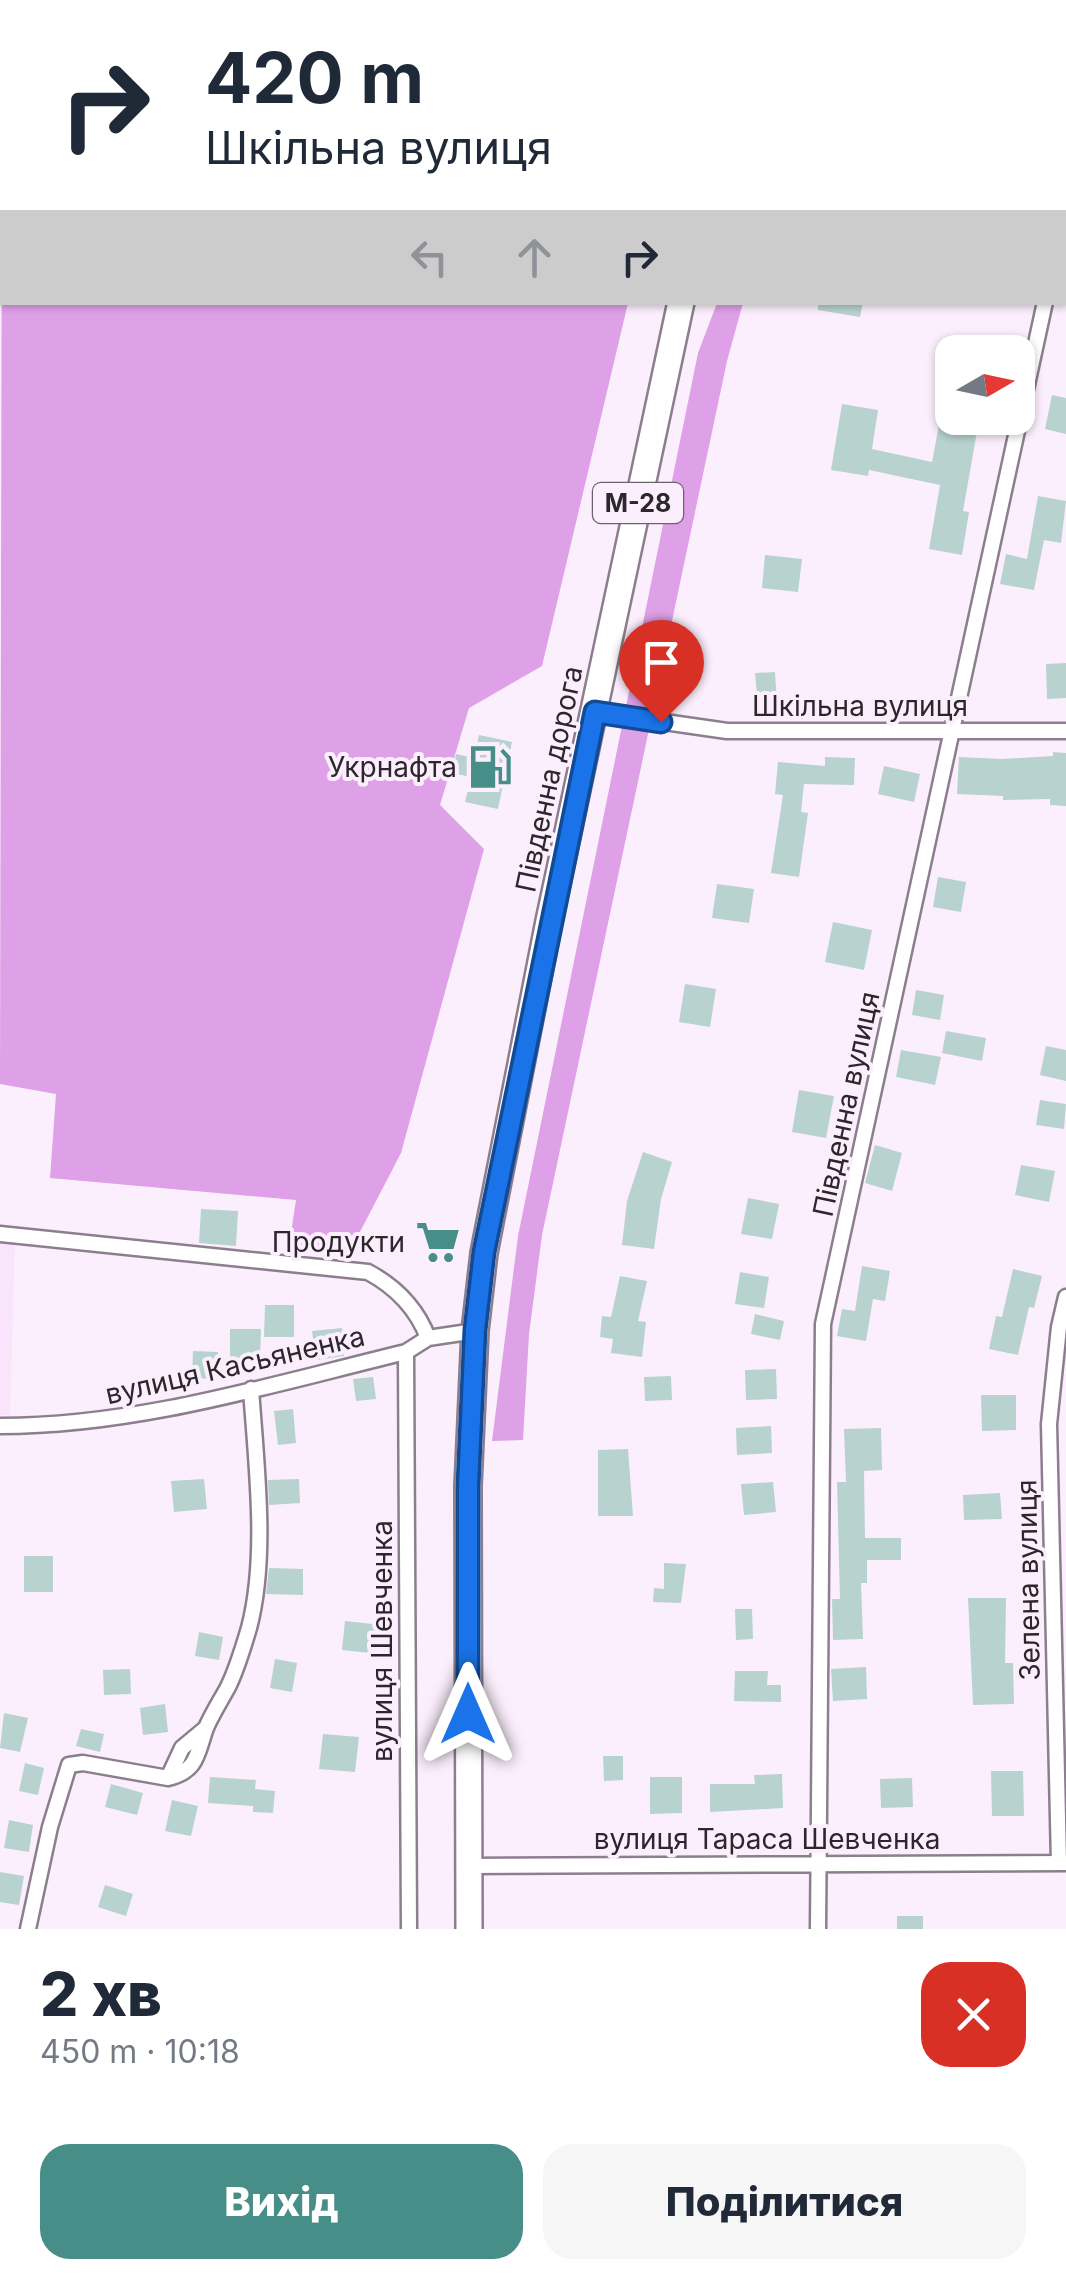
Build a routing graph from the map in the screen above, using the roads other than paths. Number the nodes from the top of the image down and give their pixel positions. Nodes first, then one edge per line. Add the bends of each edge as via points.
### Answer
1 (680, 305) edge
2 (692, 305) edge
3 (1044, 305) edge
4 (672, 344) junction
5 (595, 712) junction
6 (1066, 730) edge
7 (952, 731) junction
8 (0, 1234) edge
9 (1066, 1298) edge
10 (475, 1330) junction
11 (428, 1338) junction
12 (406, 1352) junction
13 (250, 1389) junction
14 (0, 1426) edge
15 (818, 1863) junction
16 (1063, 1863) edge
17 (468, 1866) junction
18 (28, 1929) edge
19 (409, 1929) edge
20 (469, 1929) edge
21 (818, 1929) edge

1 - 4 highway, Південна дорога / М-28
2 - 4 street
3 - 7 street, Південна вулиця
4 - 5 highway, Південна дорога / М-28
5 - 7 street, Шкільна вулиця via 727,731
5 - 10 highway, Південна дорога / М-28 via 484,1252
6 - 7 street, Шкільна вулиця
7 - 15 street, Південна вулиця via 823,1324
8 - 11 street via 368,1272 420,1317
9 - 16 street, Зелена вулиця via 1049,1424
10 - 11 street, вулиця Касьяненка
10 - 17 highway, Південна дорога / М-28
11 - 12 street, вулиця Касьяненка
12 - 13 street, вулиця Касьяненка
12 - 19 street, вулиця Шевченка
13 - 14 street, вулиця Касьяненка via 100,1421
13 - 18 street via 257,1469 253,1604 200,1755 191,1768 168,1778 83,1762 69,1766
15 - 16 street, вулиця Тараса Шевченка
15 - 17 street, вулиця Тараса Шевченка
15 - 21 street, Південна вулиця
17 - 20 highway, Південна дорога / М-28

